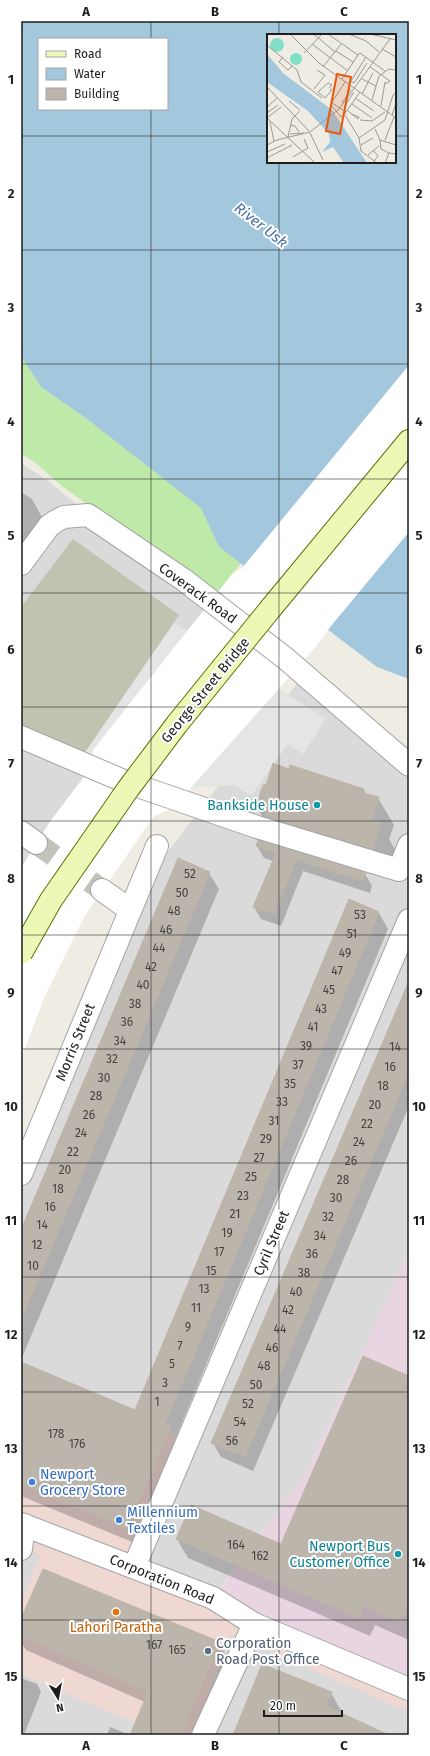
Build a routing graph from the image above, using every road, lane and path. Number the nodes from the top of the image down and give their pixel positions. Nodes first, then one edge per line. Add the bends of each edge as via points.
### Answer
1 (409, 441) edge
2 (21, 564) edge
3 (21, 737) edge
4 (409, 765) edge
5 (409, 845) edge
6 (156, 846) dead end
7 (102, 890) tunnel mouth
8 (130, 910) junction
9 (409, 920) edge
10 (21, 953) edge
11 (21, 1174) edge
12 (22, 1525) edge
13 (21, 1549) edge
14 (134, 1566) junction
15 (254, 1624) junction
16 (409, 1689) edge
17 (203, 1735) edge

1 - 10 main road, George Street Bridge, bridge via 215,676 128,789 51,900
2 - 4 street, Coverack Road via 56,520 88,515 184,580 278,653
3 - 5 street via 126,782 257,827 399,870
6 - 8 street, Morris Street
7 - 8 street
8 - 11 street, Morris Street
9 - 14 street, Cyril Street
12 - 13 street
12 - 14 street, Corporation Road
14 - 15 street, Corporation Road via 213,1598
15 - 16 street, Corporation Road
15 - 17 street

